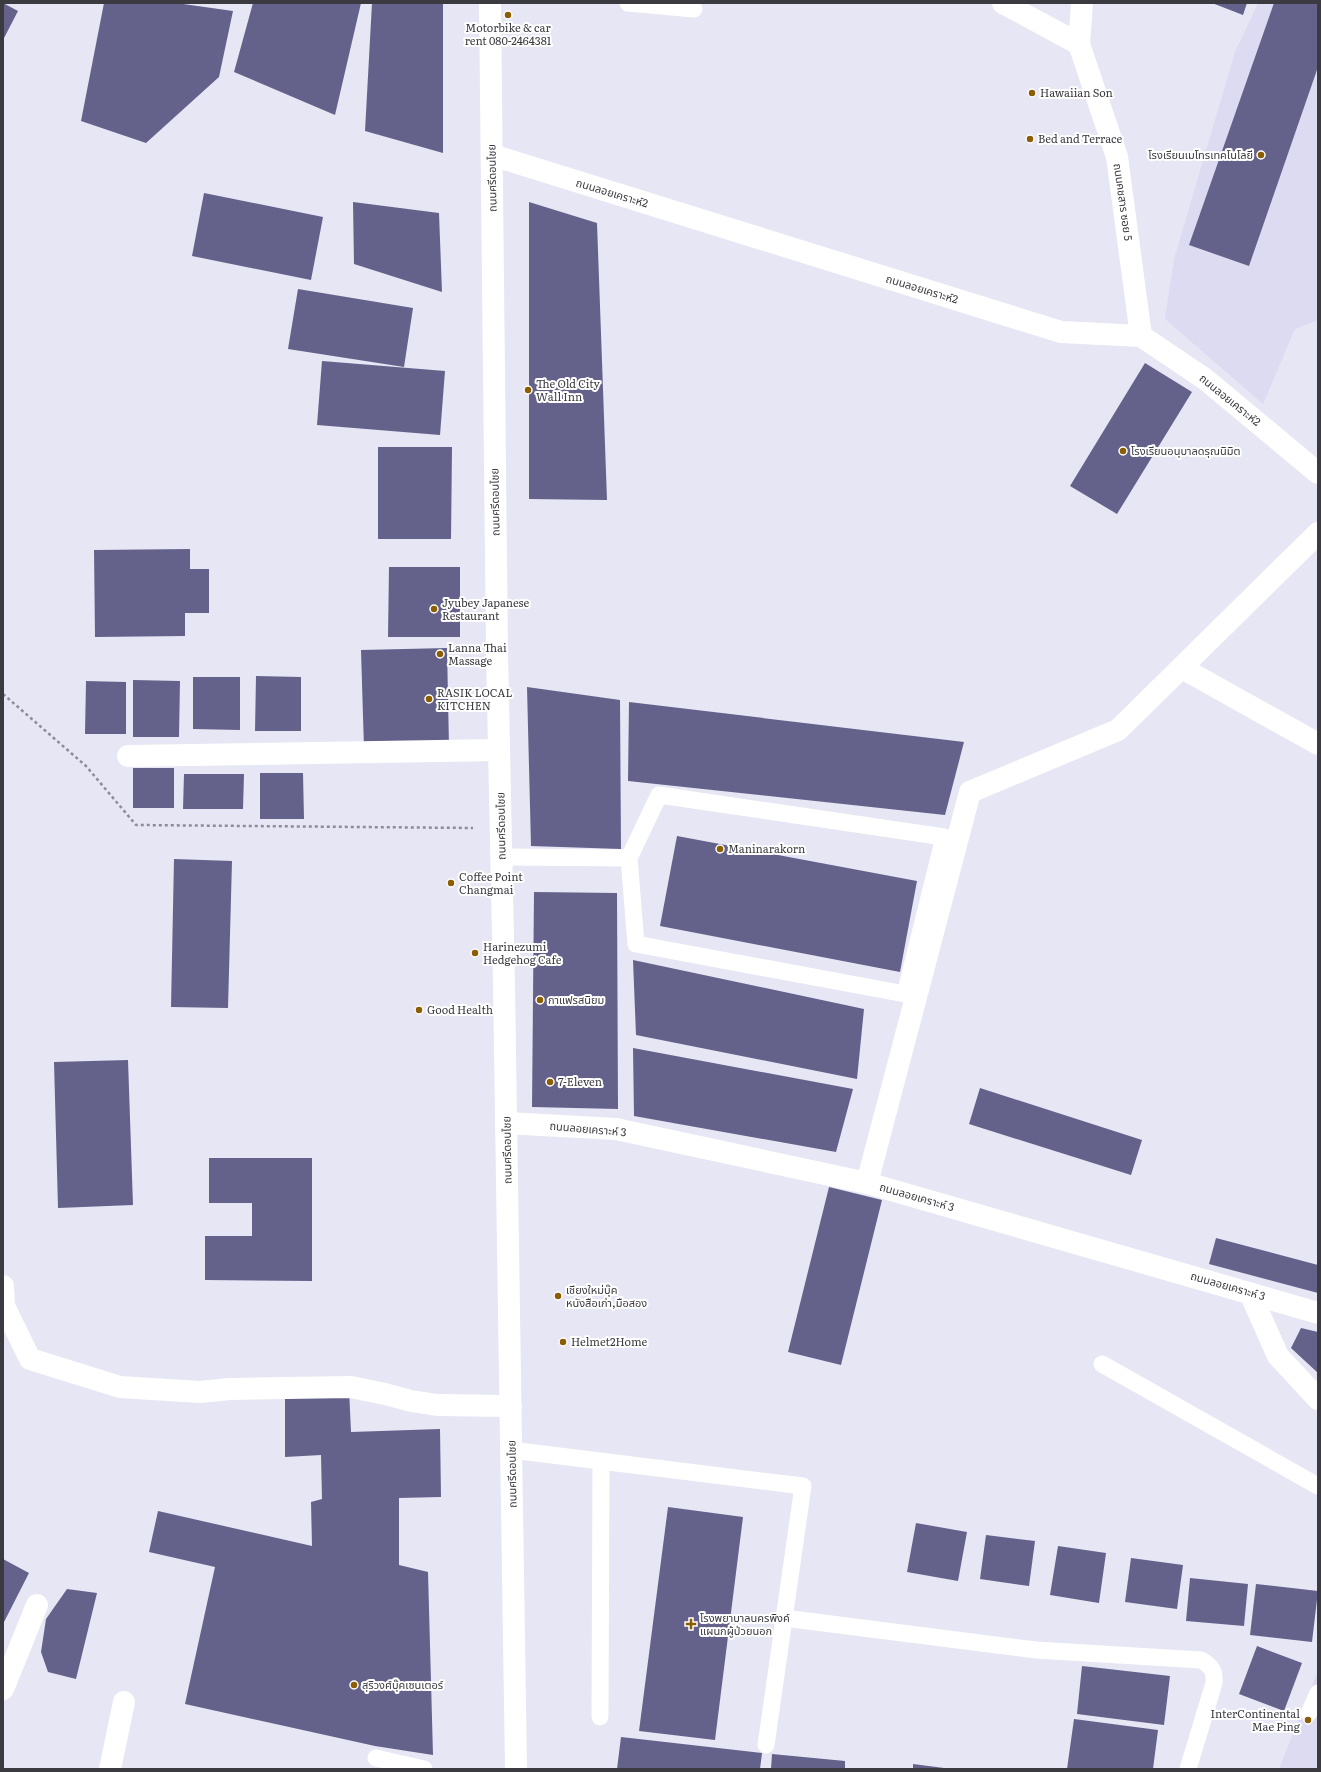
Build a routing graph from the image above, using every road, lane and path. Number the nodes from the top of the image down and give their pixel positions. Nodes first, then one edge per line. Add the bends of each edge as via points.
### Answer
1 (490, 3) edge
2 (628, 3) edge
3 (1003, 3) edge
4 (1082, 3) edge
5 (694, 9) dead end
6 (1079, 44) junction
7 (492, 155) junction
8 (1141, 336) junction
9 (1318, 473) edge
10 (1318, 533) edge
11 (1182, 668) junction
12 (3, 694) edge
13 (1318, 744) edge
14 (499, 750) junction
15 (128, 756) dead end
16 (502, 828) junction
17 (502, 856) junction
18 (629, 858) junction
19 (506, 1123) junction
20 (867, 1183) junction
21 (3, 1286) edge
22 (1250, 1293) junction
23 (1318, 1313) edge
24 (1102, 1364) dead end
25 (1318, 1399) edge
26 (511, 1406) junction
27 (511, 1450) junction
28 (601, 1461) junction
29 (1318, 1486) edge
30 (38, 1605) dead end
31 (784, 1618) junction
32 (3, 1689) edge
33 (1318, 1693) edge
34 (124, 1702) dead end
35 (1309, 1713) dead end
36 (600, 1717) dead end
37 (766, 1745) dead end
38 (376, 1758) dead end
39 (110, 1769) edge
40 (424, 1769) edge
41 (516, 1769) edge
42 (1188, 1769) edge

1 - 7 street, ถนนศรีดอนไชย
2 - 5 lane
3 - 6 street
4 - 6 street, ถนนคชสาร ซอย 5
6 - 8 street, ถนนคชสาร ซอย 5 via 1117,157
7 - 8 street, ถนนลอยเคราะห์2 via 1061,332
7 - 14 street, ถนนศรีดอนไชย
8 - 9 street, ถนนลอยเคราะห์2 via 1205,379
10 - 11 street
11 - 13 street
11 - 20 street via 1118,730 970,792
12 - 16 path via 86,766 136,824
14 - 15 street
14 - 16 street, ถนนศรีดอนไชย
16 - 17 street, ถนนศรีดอนไชย
17 - 18 lane
17 - 19 street, ถนนศรีดอนไชย
18 - 18 lane via 636,944 905,994 944,837 659,794
19 - 20 street, ถนนลอยเคราะห์ 3 via 616,1129
19 - 26 street, ถนนศรีดอนไชย
20 - 22 street, ถนนลอยเคราะห์ 3
21 - 26 street via 4,1306 30,1359 120,1387 200,1392 230,1389 351,1387 437,1405
22 - 23 street, ถนนลอยเคราะห์ 3
22 - 25 street via 1278,1356
24 - 29 lane
26 - 27 street, ถนนศรีดอนไชย
27 - 28 lane
27 - 41 street, ถนนศรีดอนไชย
28 - 31 lane via 803,1486
28 - 36 lane
30 - 32 street
31 - 37 lane
31 - 42 lane via 1036,1650 1201,1660 1215,1673 1214,1683
33 - 35 lane
34 - 39 street
38 - 40 lane

